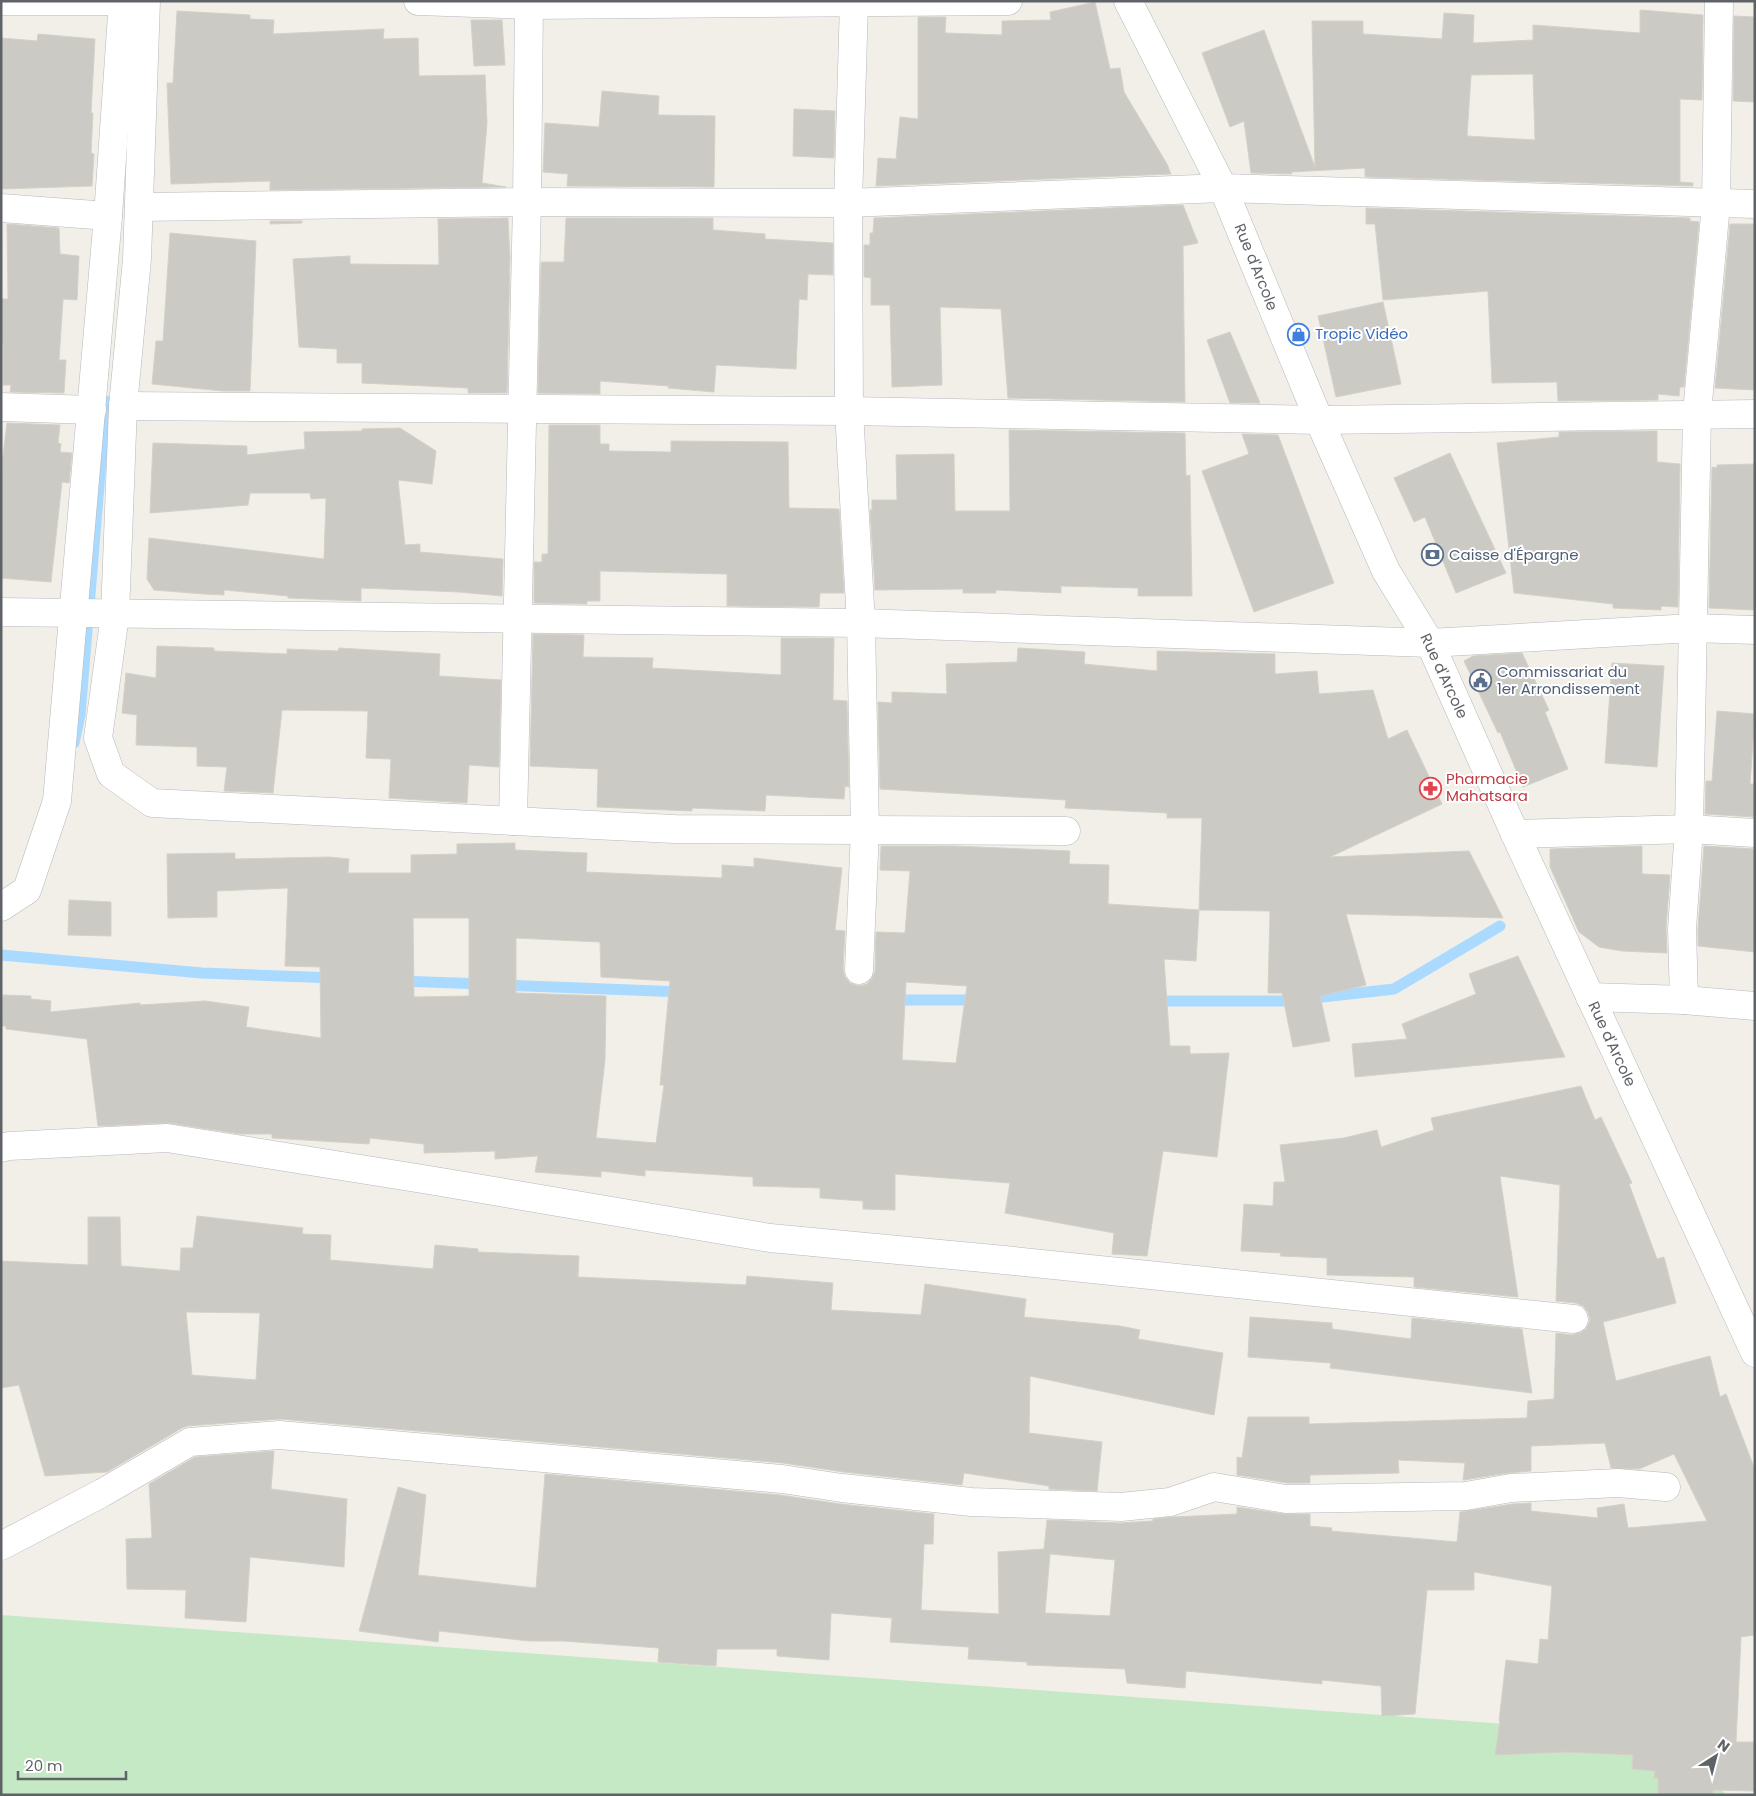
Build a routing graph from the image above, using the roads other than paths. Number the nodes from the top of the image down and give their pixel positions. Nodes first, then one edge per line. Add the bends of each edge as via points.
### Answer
1 (1, 1) edge
2 (123, 1) edge
3 (146, 1) edge
4 (418, 1) edge
5 (1008, 1) edge
6 (1128, 1) edge
7 (1719, 1) edge
8 (854, 2) edge
9 (530, 3) edge
10 (1223, 188) junction
11 (527, 202) junction
12 (848, 203) junction
13 (1716, 204) junction
14 (1755, 204) edge
15 (139, 207) junction
16 (1, 208) edge
17 (108, 216) junction
18 (123, 406) junction
19 (1, 407) edge
20 (522, 409) junction
21 (92, 410) junction
22 (849, 411) junction
23 (1697, 414) junction
24 (1755, 414) edge
25 (1319, 420) junction
26 (1, 612) edge
27 (73, 612) junction
28 (114, 615) junction
29 (518, 619) junction
30 (861, 623) junction
31 (1692, 628) junction
32 (1755, 630) edge
33 (1430, 643) junction
34 (513, 821) junction
35 (865, 830) junction
36 (1689, 830) junction
37 (1066, 831) dead end
38 (1755, 833) edge
39 (1515, 834) junction
40 (1, 907) edge
41 (859, 970) dead end
42 (1590, 997) junction
43 (1684, 1000) junction
44 (1755, 1006) edge
45 (1, 1148) edge
46 (1574, 1319) dead end
47 (1755, 1353) edge
48 (1666, 1487) dead end
49 (1, 1546) edge

1 - 2 street
2 - 17 street
3 - 15 street
4 - 9 street
5 - 8 street
6 - 10 street, Rue d'Arcole
7 - 13 street
8 - 9 street
8 - 12 street
9 - 11 street
10 - 12 street
10 - 13 street
10 - 25 street, Rue d'Arcole
11 - 12 street
11 - 15 street
11 - 20 street
12 - 22 street
13 - 14 street
13 - 23 street
15 - 18 street
16 - 17 street
17 - 21 street
18 - 20 street
18 - 28 street
19 - 21 street
20 - 22 street
20 - 29 street
21 - 27 street
22 - 25 street
22 - 30 street
23 - 24 street
23 - 25 street
23 - 31 street
25 - 33 street, Rue d'Arcole via 1386,571
26 - 27 street
27 - 28 street
27 - 40 street via 57,801 27,890
28 - 29 street
28 - 34 street via 98,738 111,774 152,804
29 - 30 street
29 - 34 street
30 - 33 street
30 - 35 street
31 - 32 street
31 - 33 street
31 - 36 street
33 - 39 street, Rue d'Arcole
34 - 35 street via 674,829
35 - 37 street
35 - 41 street
36 - 38 street
36 - 39 street
36 - 43 street via 1682,928
39 - 42 street, Rue d'Arcole
42 - 43 street
42 - 47 street, Rue d'Arcole
43 - 44 street
45 - 46 street via 167,1138 770,1238
48 - 49 street via 1618,1483 1511,1488 1466,1496 1286,1499 1214,1487 1170,1502 1122,1506 970,1502 782,1479 279,1434 190,1442

